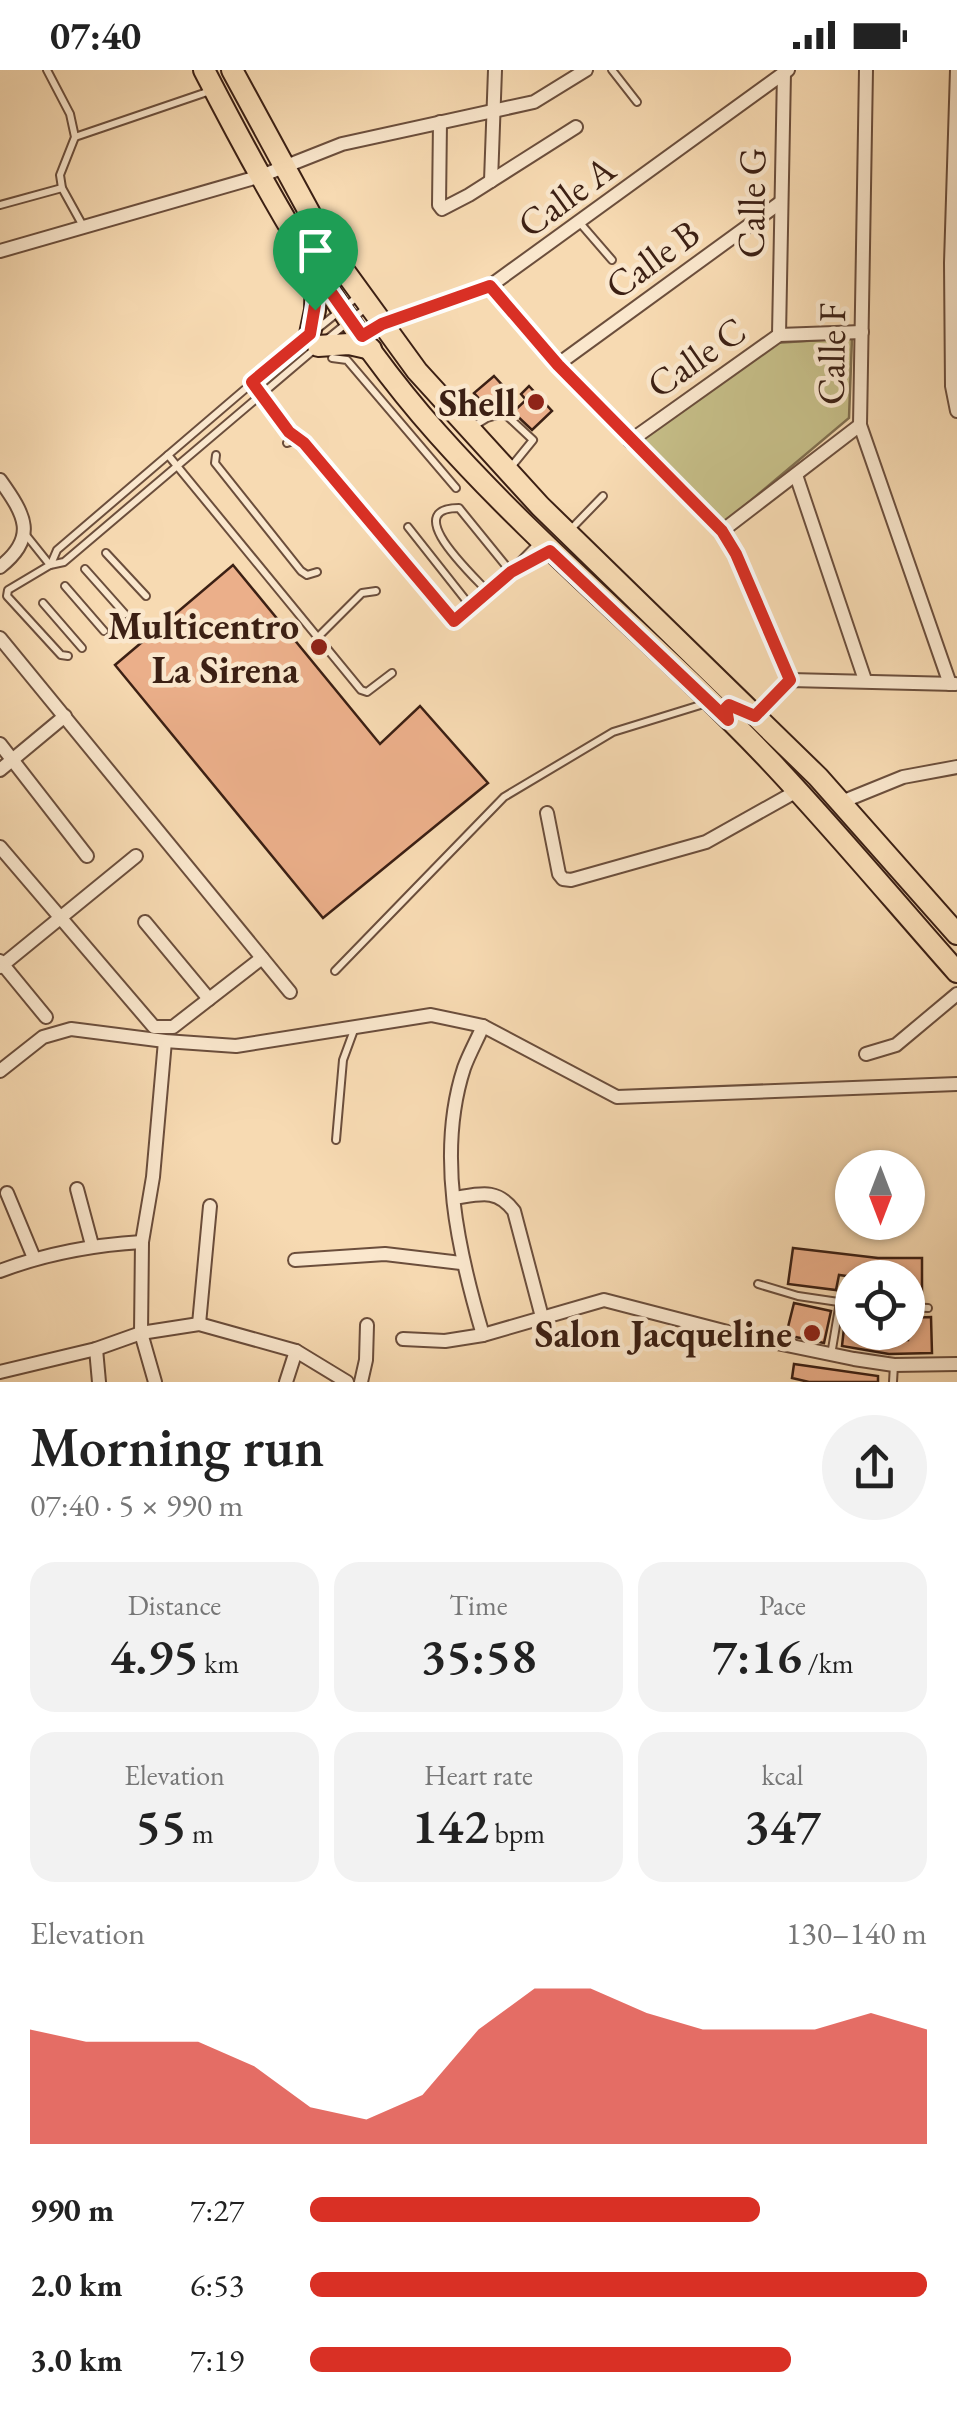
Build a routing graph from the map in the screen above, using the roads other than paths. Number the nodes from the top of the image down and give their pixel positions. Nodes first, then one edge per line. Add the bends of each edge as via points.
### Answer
1 (47, 70) edge
2 (232, 70) edge
3 (495, 70) edge
4 (586, 70) edge
5 (612, 70) edge
6 (866, 70) edge
7 (957, 70) edge
8 (786, 71) edge
9 (209, 80) edge
10 (637, 102) dead end
11 (491, 110) junction
12 (440, 122) junction
13 (576, 127) dead end
14 (75, 137) junction
15 (284, 164) junction
16 (261, 176) junction
17 (491, 181) junction
18 (62, 188) junction
19 (782, 202) junction
20 (0, 205) edge
21 (580, 223) junction
22 (84, 227) junction
23 (0, 251) edge
24 (612, 260) dead end
25 (316, 271) junction
26 (490, 286) junction
27 (364, 300) junction
28 (382, 324) junction
29 (356, 329) junction
30 (862, 332) junction
31 (779, 335) junction
32 (320, 346) junction
33 (558, 365) junction
34 (252, 382) junction
35 (260, 394) junction
36 (957, 411) edge
37 (860, 425) junction
38 (468, 430) junction
39 (630, 440) junction
40 (168, 455) junction
41 (216, 455) dead end
42 (176, 465) junction
43 (508, 472) junction
44 (796, 475) junction
45 (0, 480) edge
46 (456, 488) dead end
47 (603, 496) dead end
48 (408, 527) dead end
49 (722, 531) junction
50 (24, 533) junction
51 (567, 533) junction
52 (545, 546) junction
53 (106, 553) dead end
54 (50, 565) junction
55 (0, 567) edge
56 (85, 569) dead end
57 (317, 572) dead end
58 (511, 572) junction
59 (64, 586) dead end
60 (376, 591) dead end
61 (490, 593) junction
62 (146, 596) dead end
63 (43, 603) dead end
64 (472, 608) junction
65 (125, 614) dead end
66 (104, 631) dead end
67 (319, 636) junction
68 (0, 638) edge
69 (82, 648) dead end
70 (68, 656) dead end
71 (392, 673) dead end
72 (790, 680) junction
73 (865, 680) junction
74 (954, 684) edge
75 (717, 694) junction
76 (65, 716) junction
77 (755, 716) junction
78 (728, 720) junction
79 (0, 744) edge
80 (12, 759) junction
81 (957, 767) edge
82 (0, 770) edge
83 (797, 790) junction
84 (839, 803) junction
85 (547, 812) dead end
86 (0, 848) edge
87 (87, 856) dead end
88 (136, 856) dead end
89 (61, 917) junction
90 (144, 922) dead end
91 (957, 934) edge
92 (262, 958) junction
93 (1, 964) edge
94 (334, 971) dead end
95 (957, 972) edge
96 (290, 992) dead end
97 (957, 994) edge
98 (210, 999) junction
99 (46, 1016) dead end
100 (483, 1026) junction
101 (354, 1029) junction
102 (165, 1042) junction
103 (866, 1054) dead end
104 (0, 1071) edge
105 (957, 1084) edge
106 (336, 1140) dead end
107 (77, 1188) dead end
108 (7, 1193) dead end
109 (455, 1198) junction
110 (210, 1206) dead end
111 (142, 1242) junction
112 (92, 1244) junction
113 (34, 1258) junction
114 (295, 1260) dead end
115 (461, 1263) junction
116 (0, 1271) edge
117 (758, 1284) dead end
118 (835, 1301) edge
119 (542, 1317) junction
120 (200, 1324) junction
121 (367, 1326) dead end
122 (835, 1331) edge
123 (142, 1333) junction
124 (483, 1334) junction
125 (403, 1338) dead end
126 (96, 1348) junction
127 (296, 1351) junction
128 (831, 1354) junction
129 (957, 1364) edge
130 (894, 1365) junction
131 (0, 1372) edge
132 (100, 1382) edge
133 (155, 1382) edge
134 (286, 1382) edge
135 (347, 1382) edge
136 (361, 1382) edge
137 (893, 1382) edge

1 - 14 lane
2 - 15 main road
3 - 11 street
4 - 11 street via 534,102
5 - 10 lane
6 - 30 street, Calle F
7 - 36 street via 951,263
8 - 19 street, Calle G
8 - 21 street, Calle A
9 - 14 lane
9 - 16 main road
11 - 12 street
11 - 17 street
12 - 15 street
12 - 17 street via 440,207
13 - 17 street
14 - 18 lane via 60,175
15 - 16 street
15 - 27 main road
16 - 22 street
16 - 25 main road
18 - 20 lane
18 - 22 lane
19 - 31 street, Calle G
19 - 33 street, Calle B
21 - 24 lane
21 - 26 street, Calle A
22 - 23 street
25 - 29 main road
25 - 32 main road
26 - 28 street, Calle A
26 - 33 street
27 - 28 main road
27 - 29 lane
27 - 29 lane
28 - 29 street, Calle A
28 - 38 main road
29 - 32 lane
29 - 32 lane
29 - 32 main road via 349,344
29 - 52 main road via 435,431
30 - 31 street, Calle C
30 - 37 street, Calle F
31 - 39 street, Calle C
32 - 34 lane
32 - 35 lane
32 - 46 lane via 347,360
33 - 39 street
34 - 35 lane
34 - 40 lane
35 - 42 lane
35 - 64 lane via 292,441 304,443 454,621
37 - 44 street
37 - 74 street, Calle F
38 - 43 main road
38 - 43 lane via 504,413 528,432 533,440
39 - 49 street
40 - 42 lane
40 - 54 lane via 57,550
41 - 57 lane via 301,571
42 - 54 lane via 64,562
42 - 67 lane
43 - 51 main road
44 - 49 street
44 - 73 street
45 - 50 street via 15,501
47 - 51 lane
48 - 64 lane
49 - 72 street
50 - 54 lane
50 - 55 street via 19,552
51 - 75 main road
52 - 58 lane
52 - 58 lane via 524,554
52 - 75 main road via 692,685 726,696
53 - 62 lane
54 - 70 lane via 7,596
56 - 65 lane
58 - 61 lane
58 - 61 lane via 459,508 437,517 439,537
59 - 66 lane
60 - 67 lane via 362,594
61 - 64 lane
63 - 69 lane
67 - 71 lane via 361,690
68 - 76 street
72 - 73 street
72 - 77 street
73 - 74 street
75 - 77 main road
75 - 78 main road
75 - 94 lane via 613,732 504,797
76 - 80 street
76 - 92 street
77 - 78 main road via 732,704
77 - 84 main road
78 - 83 main road
79 - 80 street
80 - 82 street
80 - 87 street
81 - 84 street via 903,777
83 - 85 street via 706,842 571,880 558,874
83 - 95 main road
84 - 91 main road
86 - 89 street
88 - 89 street
89 - 93 street
89 - 98 street via 154,1026 173,1027
90 - 98 street
92 - 96 street
92 - 98 street
93 - 99 street
97 - 103 street via 896,1045
100 - 101 street via 431,1016
100 - 105 street via 616,1096
100 - 109 street via 464,1069 455,1116
101 - 102 street via 236,1046
101 - 106 lane via 343,1060
102 - 104 street via 71,1029 43,1037
102 - 111 street
107 - 112 street
108 - 113 street
109 - 115 street
109 - 119 street via 491,1192 514,1211
110 - 120 street
111 - 112 street
111 - 123 street
112 - 113 street
113 - 116 street
114 - 115 street via 385,1254
115 - 124 street
117 - 118 lane
119 - 124 street
119 - 128 street via 604,1300
120 - 123 street
120 - 127 street
121 - 136 street
122 - 128 lane
123 - 126 street
123 - 133 street
124 - 125 street via 445,1341
126 - 131 street
126 - 132 street
127 - 134 street
127 - 135 street
128 - 130 street
129 - 130 street
130 - 137 lane

